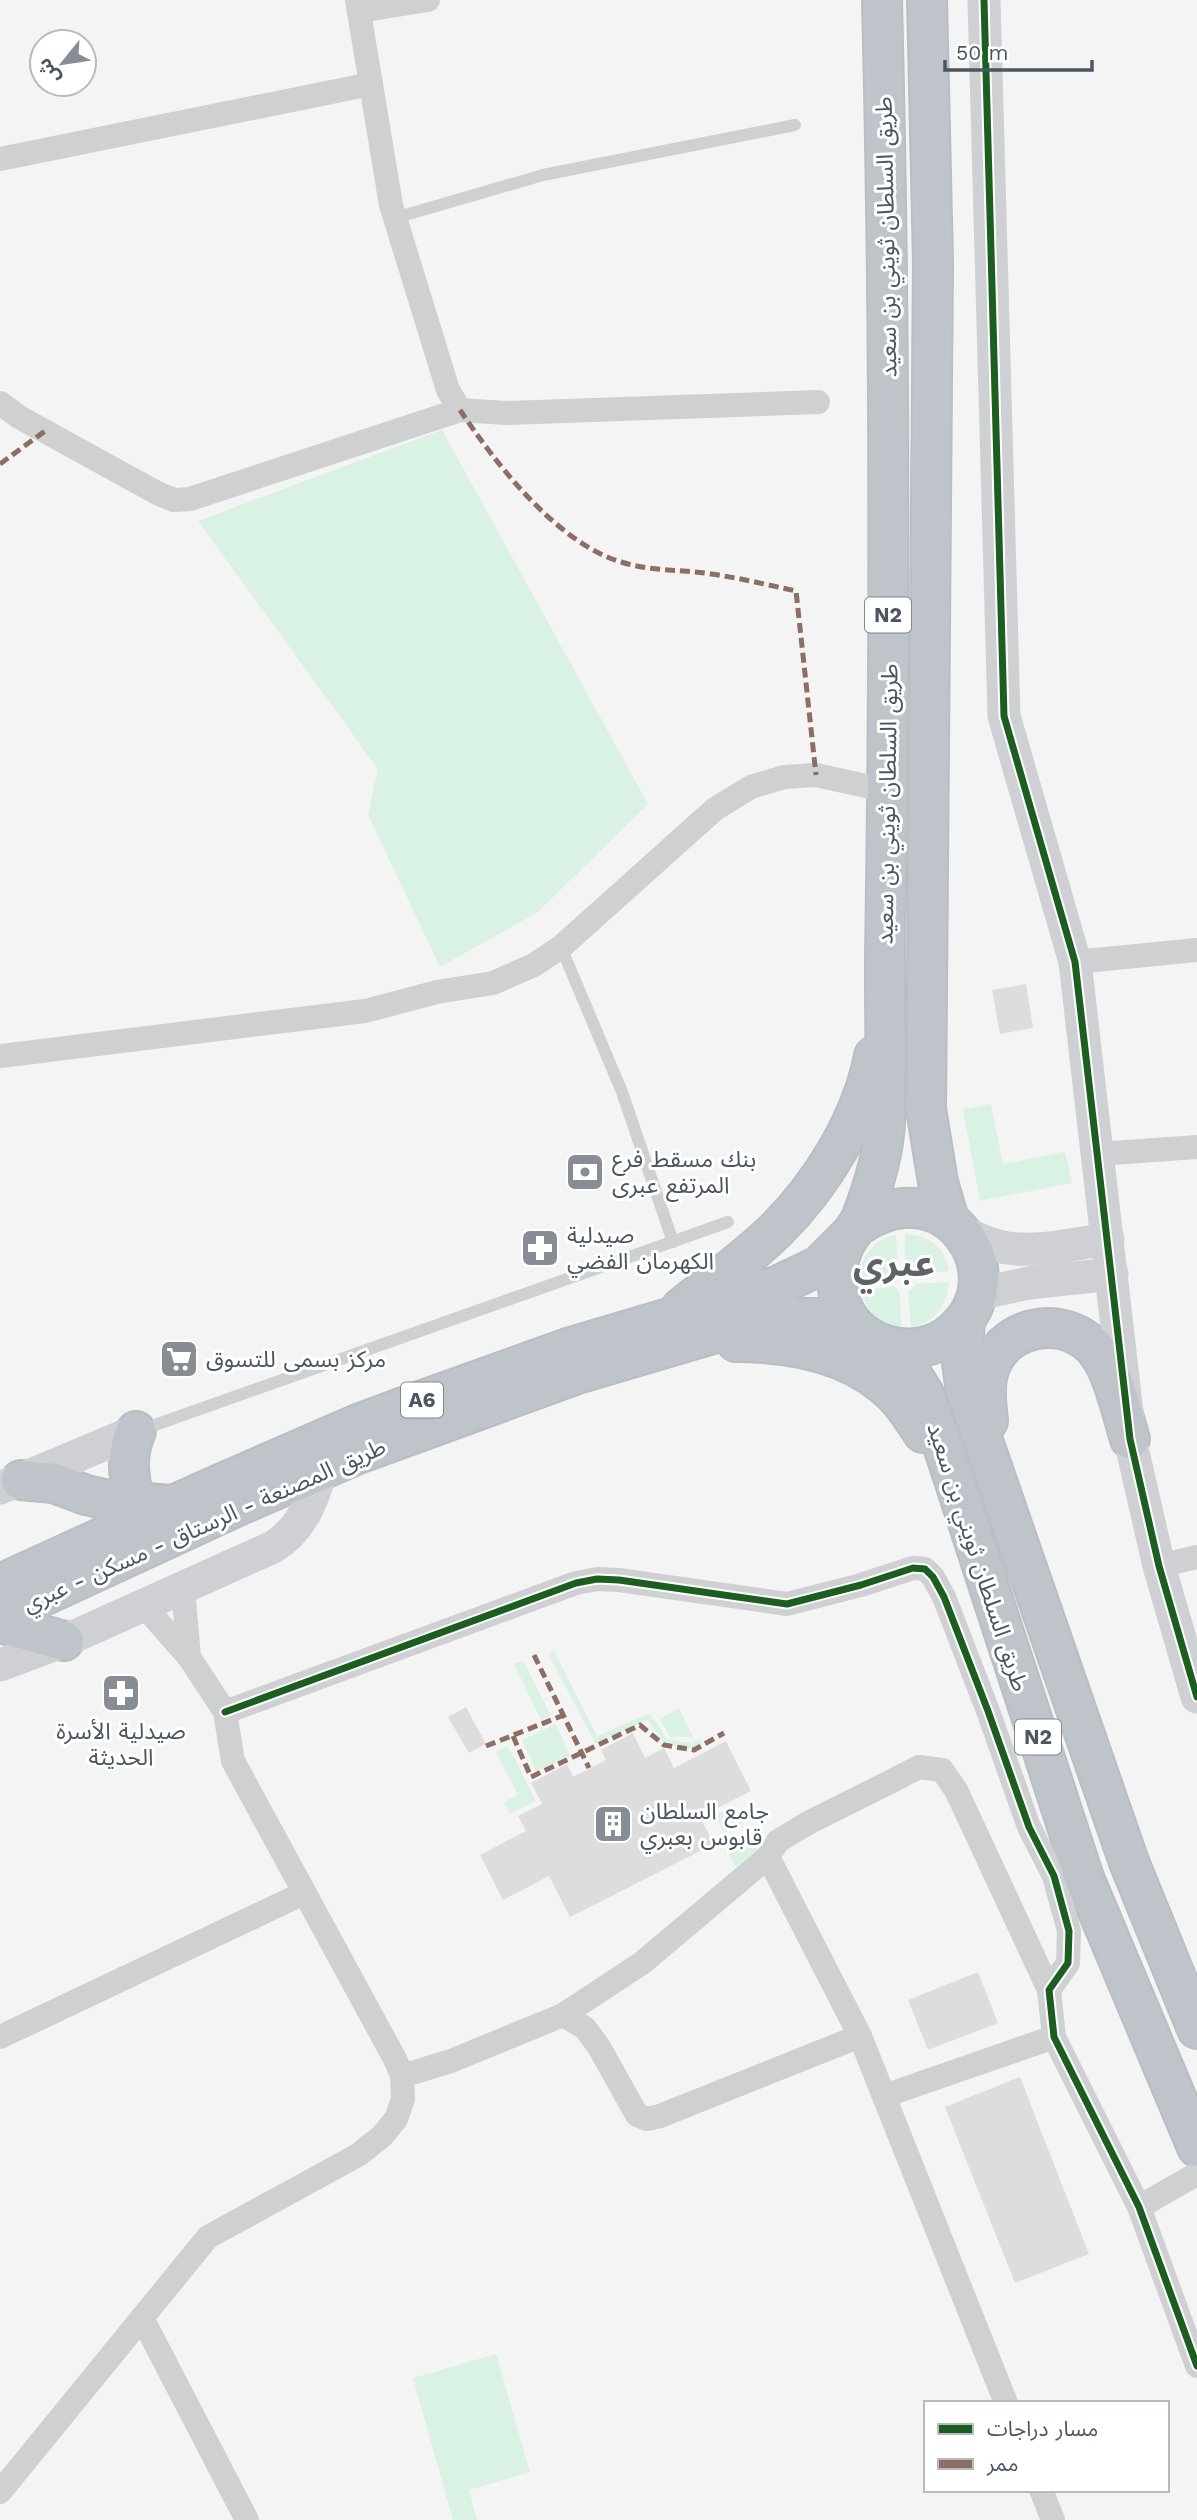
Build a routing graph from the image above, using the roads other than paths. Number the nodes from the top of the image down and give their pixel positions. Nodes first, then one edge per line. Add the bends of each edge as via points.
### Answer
1 (428, 0) edge
2 (882, 0) edge
3 (928, 0) edge
4 (984, 0) edge
5 (358, 5) edge
6 (371, 84) junction
7 (794, 125) dead end
8 (0, 159) edge
9 (395, 218) junction
10 (818, 402) dead end
11 (0, 403) edge
12 (460, 410) junction
13 (889, 791) junction
14 (561, 947) junction
15 (1197, 950) edge
16 (1075, 962) junction
17 (885, 964) junction
18 (0, 1056) edge
19 (1197, 1147) edge
20 (1098, 1154) junction
21 (728, 1222) dead end
22 (955, 1226) junction
23 (853, 1231) junction
24 (1108, 1239) junction
25 (673, 1241) junction
26 (1112, 1274) junction
27 (971, 1307) junction
28 (860, 1331) junction
29 (671, 1332) junction
30 (136, 1431) junction
31 (1130, 1439) junction
32 (321, 1470) junction
33 (993, 1472) junction
34 (10, 1484) edge
35 (134, 1502) junction
36 (173, 1506) junction
37 (972, 1538) junction
38 (1197, 1557) edge
39 (1159, 1566) junction
40 (0, 1584) edge
41 (183, 1589) junction
42 (144, 1606) junction
43 (0, 1616) edge
44 (0, 1623) edge
45 (64, 1641) junction
46 (189, 1657) junction
47 (0, 1665) edge
48 (1197, 1697) edge
49 (225, 1712) junction
50 (768, 1857) junction
51 (304, 1893) junction
52 (1049, 1990) junction
53 (563, 2015) junction
54 (1197, 2029) edge
55 (0, 2036) edge
56 (860, 2036) junction
57 (1054, 2038) junction
58 (402, 2076) junction
59 (884, 2096) junction
60 (1197, 2147) edge
61 (1197, 2174) edge
62 (1139, 2207) junction
63 (142, 2318) junction
64 (1197, 2366) edge
65 (1005, 2401) edge
66 (0, 2492) edge
67 (1042, 2492) edge
68 (247, 2520) edge
69 (1053, 2520) edge

1 - 5 street
2 - 13 highway, طريق السلطان ثويني بن سعيد / N2 via 888,221
3 - 22 highway, طريق السلطان ثويني بن سعيد / N2 via 933,263 926,1108 937,1182
4 - 16 street via 1004,716
5 - 6 street
6 - 8 street
6 - 9 street
7 - 9 lane via 544,175
9 - 12 street via 448,390
10 - 12 street via 506,414
11 - 12 street via 174,500 190,499
13 - 14 street via 816,775 784,777 751,787 715,809
13 - 17 highway, طريق السلطان ثويني بن سعيد / N2
14 - 18 street via 494,983 386,1007
14 - 25 lane via 622,1092
15 - 16 street
16 - 20 street
17 - 23 highway, طريق السلطان ثويني بن سعيد / N2 via 884,1128 874,1183
17 - 29 highway via 870,1072 840,1144 808,1193 776,1229
19 - 20 street
20 - 24 street
21 - 25 lane
22 - 23 highway via 932,1211 912,1206 874,1214
22 - 24 street via 1008,1248
22 - 27 highway, N2 via 976,1261 978,1278
23 - 28 highway, N2 via 838,1258 836,1280 840,1303
23 - 29 highway, طريق المصنعة - الرستاق - مسكن - عبري / A6 via 819,1266
24 - 26 street
25 - 30 lane
26 - 27 street via 1029,1283
26 - 31 street
27 - 28 highway via 953,1333 921,1348 885,1346
27 - 33 highway, طريق السلطان ثويني بن سعيد / N2 via 962,1363 965,1392
28 - 29 highway, طريق المصنعة - الرستاق - مسكن - عبري / A6 via 820,1318 782,1318
28 - 37 highway, طريق السلطان ثويني بن سعيد / N2 via 907,1367 924,1394
29 - 32 highway, طريق المصنعة - الرستاق - مسكن - عبري / A6 via 580,1373
29 - 36 highway, طريق المصنعة - الرستاق - مسكن - عبري / A6 via 568,1348 358,1424
29 - 37 highway via 789,1345 832,1355 857,1368 897,1398 926,1437
30 - 34 street
30 - 35 highway via 128,1456
31 - 33 highway via 1109,1374 1095,1349 1072,1332 1033,1329 1016,1336 991,1363 986,1381
31 - 39 street
32 - 41 street via 307,1509 288,1536
32 - 43 highway, طريق المصنعة - الرستاق - مسكن - عبري / A6
33 - 54 highway, طريق السلطان ثويني بن سعيد / N2 via 1129,1862
34 - 35 highway via 54,1483 98,1498
35 - 36 highway
36 - 40 highway, طريق المصنعة - الرستاق - مسكن - عبري / A6
37 - 60 highway, طريق السلطان ثويني بن سعيد / N2 via 1084,1878
38 - 39 street
39 - 48 street
41 - 42 street
41 - 46 street
42 - 45 street
42 - 46 street
44 - 45 highway
45 - 47 street
46 - 49 street
49 - 51 street via 233,1761
49 - 52 street via 576,1583 619,1580 788,1604 914,1567 925,1569 944,1597 1029,1827 1054,1876 1069,1931 1068,1963
50 - 52 street via 778,1841 808,1823 919,1767 942,1770 961,1800
50 - 53 street via 642,1963
50 - 56 street
51 - 55 street
51 - 58 street
52 - 57 street
53 - 56 street via 585,2028 637,2115 647,2119
53 - 58 street
56 - 59 street
57 - 59 street
57 - 62 street
58 - 63 street via 403,2099 396,2119 382,2136 358,2155 208,2237
59 - 65 street
61 - 62 street
62 - 64 street
63 - 66 street
63 - 68 street
67 - 69 street

